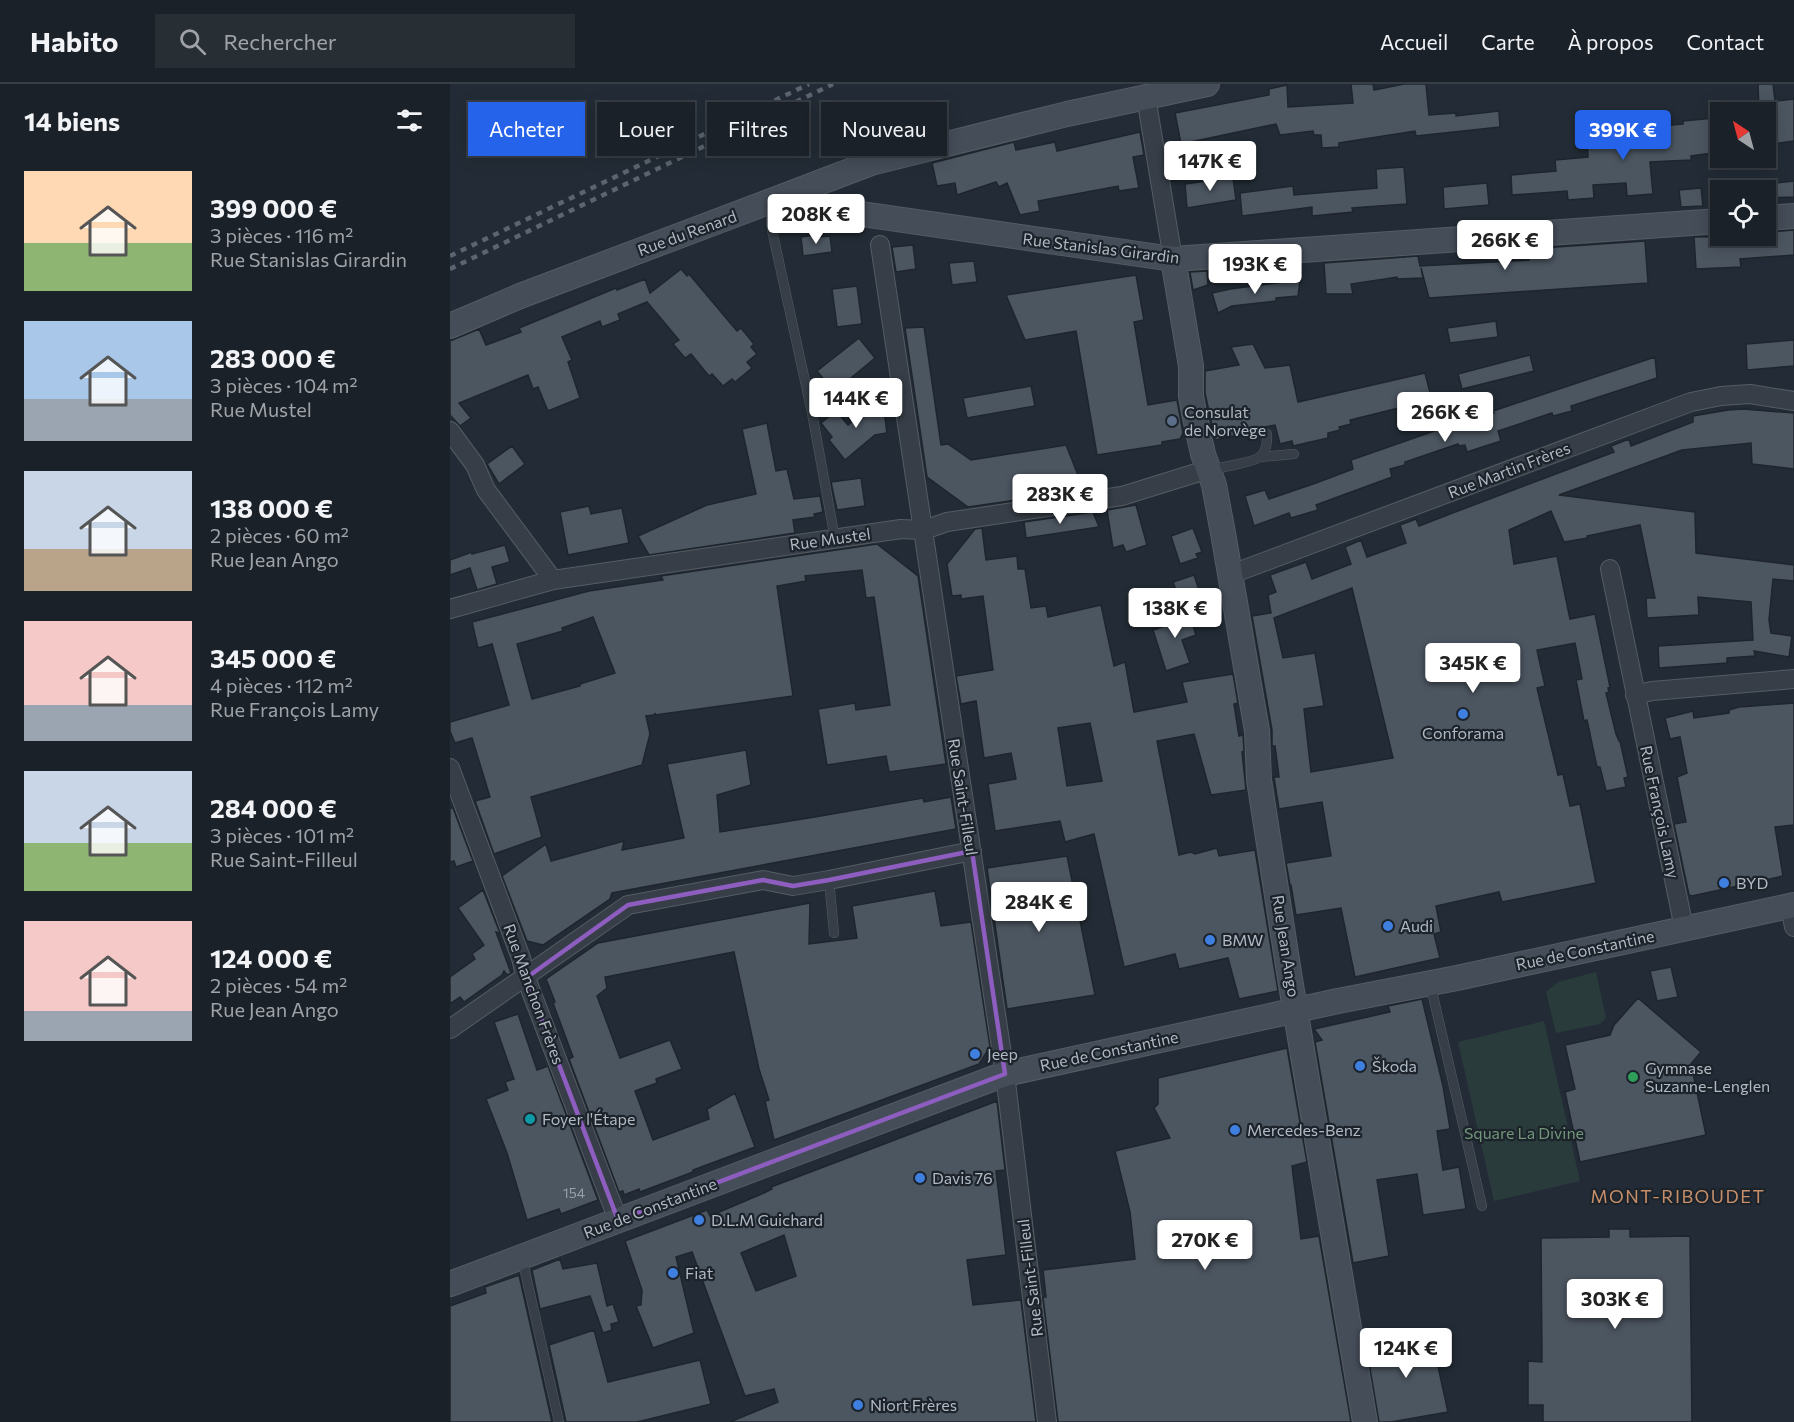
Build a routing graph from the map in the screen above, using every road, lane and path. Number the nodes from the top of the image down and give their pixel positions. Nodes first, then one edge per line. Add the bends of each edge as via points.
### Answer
1 (1207, 84) edge
2 (1146, 97) junction
3 (819, 183) junction
4 (842, 212) junction
5 (1794, 216) edge
6 (1776, 217) edge
7 (772, 219) junction
8 (1710, 222) edge
9 (880, 245) dead end
10 (1173, 260) junction
11 (450, 326) edge
12 (1794, 401) edge
13 (450, 431) edge
14 (1267, 434) dead end
15 (1294, 454) dead end
16 (1260, 457) junction
17 (1209, 469) junction
18 (924, 530) junction
19 (835, 539) junction
20 (1610, 569) dead end
21 (1229, 575) junction
22 (553, 580) junction
23 (450, 609) edge
24 (1794, 679) edge
25 (1635, 695) junction
26 (450, 768) edge
27 (972, 851) junction
28 (829, 880) junction
29 (1792, 913) edge
30 (1684, 928) junction
31 (834, 933) dead end
32 (526, 978) junction
33 (1430, 982) junction
34 (1297, 1011) junction
35 (450, 1029) edge
36 (1005, 1074) junction
37 (1482, 1206) dead end
38 (618, 1220) junction
39 (522, 1257) junction
40 (450, 1284) edge
41 (559, 1422) edge
42 (1047, 1422) edge
43 (1365, 1422) edge

1 - 2 street, Rue du Renard
2 - 3 street, Rue du Renard via 871,163
2 - 10 street
3 - 4 street
3 - 7 street, Rue du Renard
4 - 7 street, Rue Stanislas Girardin
4 - 10 street, Rue Stanislas Girardin
5 - 6 street
7 - 11 street, Rue du Renard via 520,296
7 - 19 lane
8 - 10 street, Rue Stanislas Girardin
9 - 18 street, Rue Saint-Filleul
10 - 17 street, Rue Jean Ango via 1191,366 1191,396
12 - 21 street, Rue Martin Frères via 1750,394 1691,402
13 - 22 street via 475,465 486,490
14 - 16 lane via 1267,447
15 - 16 lane
16 - 17 lane
17 - 18 street, Rue Mustel via 1122,496 947,522
17 - 21 street, Rue Jean Ango
18 - 19 street, Rue Mustel via 901,529
18 - 27 street, Rue Saint-Filleul
19 - 22 street, Rue Mustel
20 - 25 street, Rue François Lamy
21 - 34 street, Rue Jean Ango via 1257,731 1259,780
22 - 23 street, Rue Mustel
24 - 25 street
25 - 30 street, Rue François Lamy
26 - 32 street, Rue Manchon Frères via 522,958
27 - 28 street
27 - 36 street, Rue Saint-Filleul
28 - 31 lane
28 - 32 street via 794,886 763,880 628,905
29 - 30 street, Rue de Constantine
30 - 33 street, Rue de Constantine
32 - 35 street
32 - 38 street, Rue Manchon Frères
33 - 34 street, Rue de Constantine
33 - 37 lane
34 - 36 street, Rue de Constantine
34 - 43 street, Rue Jean Ango
36 - 38 street, Rue de Constantine
36 - 42 street, Rue Saint-Filleul
38 - 39 street, Rue de Constantine
39 - 40 street, Rue de Constantine
39 - 41 lane

